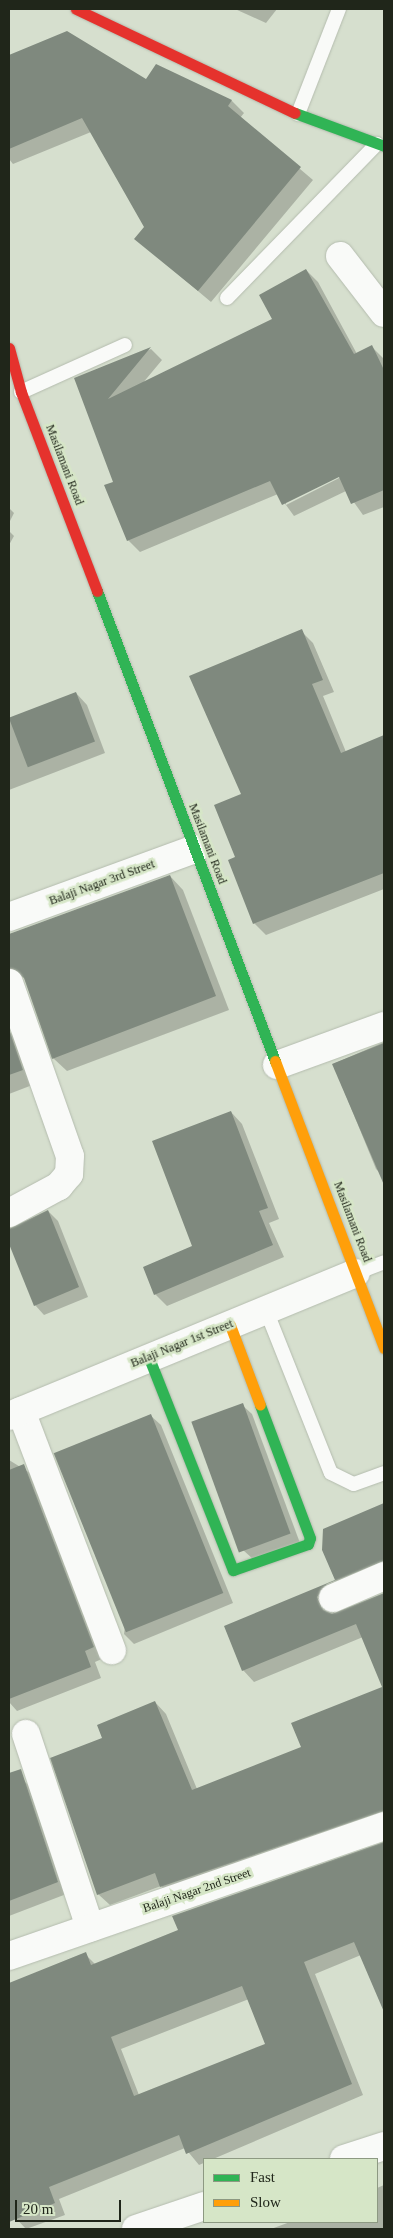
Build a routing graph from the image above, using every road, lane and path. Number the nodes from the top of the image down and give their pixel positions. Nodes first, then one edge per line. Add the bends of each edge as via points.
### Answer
1 (76, 9) edge
2 (339, 9) edge
3 (298, 114) junction
4 (381, 145) edge
5 (340, 256) dead end
6 (227, 298) dead end
7 (384, 313) edge
8 (125, 345) dead end
9 (9, 348) edge
10 (16, 384) edge
11 (195, 849) junction
12 (9, 916) edge
13 (9, 983) edge
14 (384, 1026) edge
15 (277, 1065) junction
16 (9, 1213) edge
17 (384, 1262) edge
18 (356, 1273) junction
19 (266, 1310) junction
20 (230, 1325) junction
21 (384, 1348) edge
22 (149, 1358) junction
23 (15, 1413) edge
24 (384, 1473) edge
25 (384, 1576) edge
26 (333, 1598) dead end
27 (112, 1650) dead end
28 (26, 1734) dead end
29 (384, 1826) edge
30 (90, 1928) junction
31 (9, 1956) edge
32 (384, 2146) edge
33 (347, 2158) edge
34 (203, 2206) edge
35 (136, 2229) edge

1 - 3 street
2 - 3 lane
3 - 4 street
4 - 6 lane
5 - 7 street
8 - 10 lane
9 - 10 street, Masilamani Road
10 - 11 street, Masilamani Road
11 - 12 street, Balaji Nagar 3rd Street
11 - 15 street, Masilamani Road
13 - 16 street via 70,1156 69,1174 59,1186
14 - 15 street
15 - 18 street, Masilamani Road
17 - 18 lane
18 - 19 street, Balaji Nagar 1st Street
18 - 21 street, Masilamani Road
19 - 20 street, Balaji Nagar 1st Street
19 - 24 lane via 331,1473 354,1484
20 - 22 street, Balaji Nagar 1st Street
20 - 22 street via 310,1538 308,1544 240,1571 232,1570
22 - 23 street, Balaji Nagar 1st Street
23 - 27 street
25 - 26 street
28 - 30 street
29 - 30 street, Balaji Nagar 2nd Street
30 - 31 street, Balaji Nagar 2nd Street
32 - 33 street
34 - 35 street

